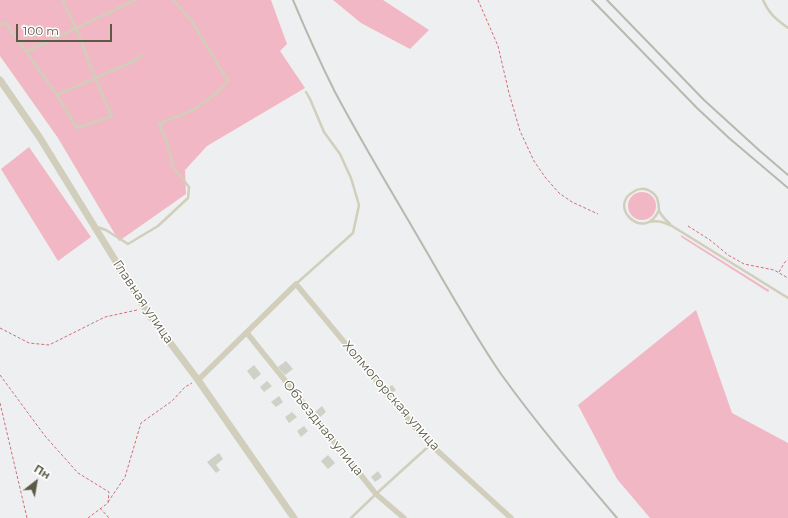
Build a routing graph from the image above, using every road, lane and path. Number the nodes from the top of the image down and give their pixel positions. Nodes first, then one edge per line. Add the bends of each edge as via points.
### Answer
1 (63, 0) edge
2 (135, 0) edge
3 (173, 0) edge
4 (478, 0) edge
5 (763, 0) edge
6 (0, 25) edge
7 (76, 28) junction
8 (788, 28) edge
9 (26, 52) junction
10 (142, 55) dead end
11 (95, 78) junction
12 (0, 80) edge
13 (306, 92) dead end
14 (57, 95) junction
15 (659, 210) junction
16 (598, 214) dead end
17 (649, 222) junction
18 (93, 225) junction
19 (672, 226) junction
20 (688, 226) dead end
21 (788, 260) edge
22 (779, 272) junction
23 (788, 278) edge
24 (296, 284) junction
25 (788, 298) edge
26 (147, 312) junction
27 (0, 328) edge
28 (246, 333) junction
29 (0, 375) edge
30 (198, 380) junction
31 (0, 403) edge
32 (430, 444) junction
33 (376, 494) junction
34 (108, 503) junction
35 (100, 508) junction
36 (27, 518) edge
37 (88, 518) edge
38 (109, 518) edge
39 (294, 518) edge
40 (351, 518) edge
41 (404, 518) edge
42 (511, 518) edge

1 - 7 lane
2 - 7 lane
3 - 18 lane via 191,20 228,81 217,93 193,110 159,124 167,142 173,167 189,188 188,198 158,226 128,244
4 - 16 path via 498,46 520,131 534,162 559,193
5 - 8 lane via 771,14
6 - 9 lane via 6,23
7 - 9 lane
7 - 11 lane
9 - 14 lane
10 - 11 lane
11 - 14 lane
11 - 14 lane via 112,116 77,128
12 - 18 street, Главная улица via 40,138
13 - 24 lane via 324,132 340,154 359,205 353,233
15 - 17 lane
15 - 17 lane via 658,199 651,191 640,189 630,193 624,208 629,218 638,223
15 - 19 lane
17 - 19 lane via 662,221
18 - 26 street, Главная улица
19 - 25 lane
20 - 22 path via 744,264
21 - 22 path
22 - 23 path
24 - 28 street
24 - 32 street, Холмогорская улица
26 - 27 path via 136,310 105,317 49,345 29,343
26 - 30 street, Главная улица
28 - 30 street
28 - 33 street, Объездная улица
29 - 34 path via 45,436 78,473 109,492
30 - 34 path via 185,387 172,401 141,423 125,477
30 - 39 street, Главная улица
31 - 36 path
32 - 33 lane
32 - 42 street, Холмогорская улица
33 - 40 lane
33 - 41 street, Объездная улица
34 - 35 path
35 - 37 path
35 - 38 path

